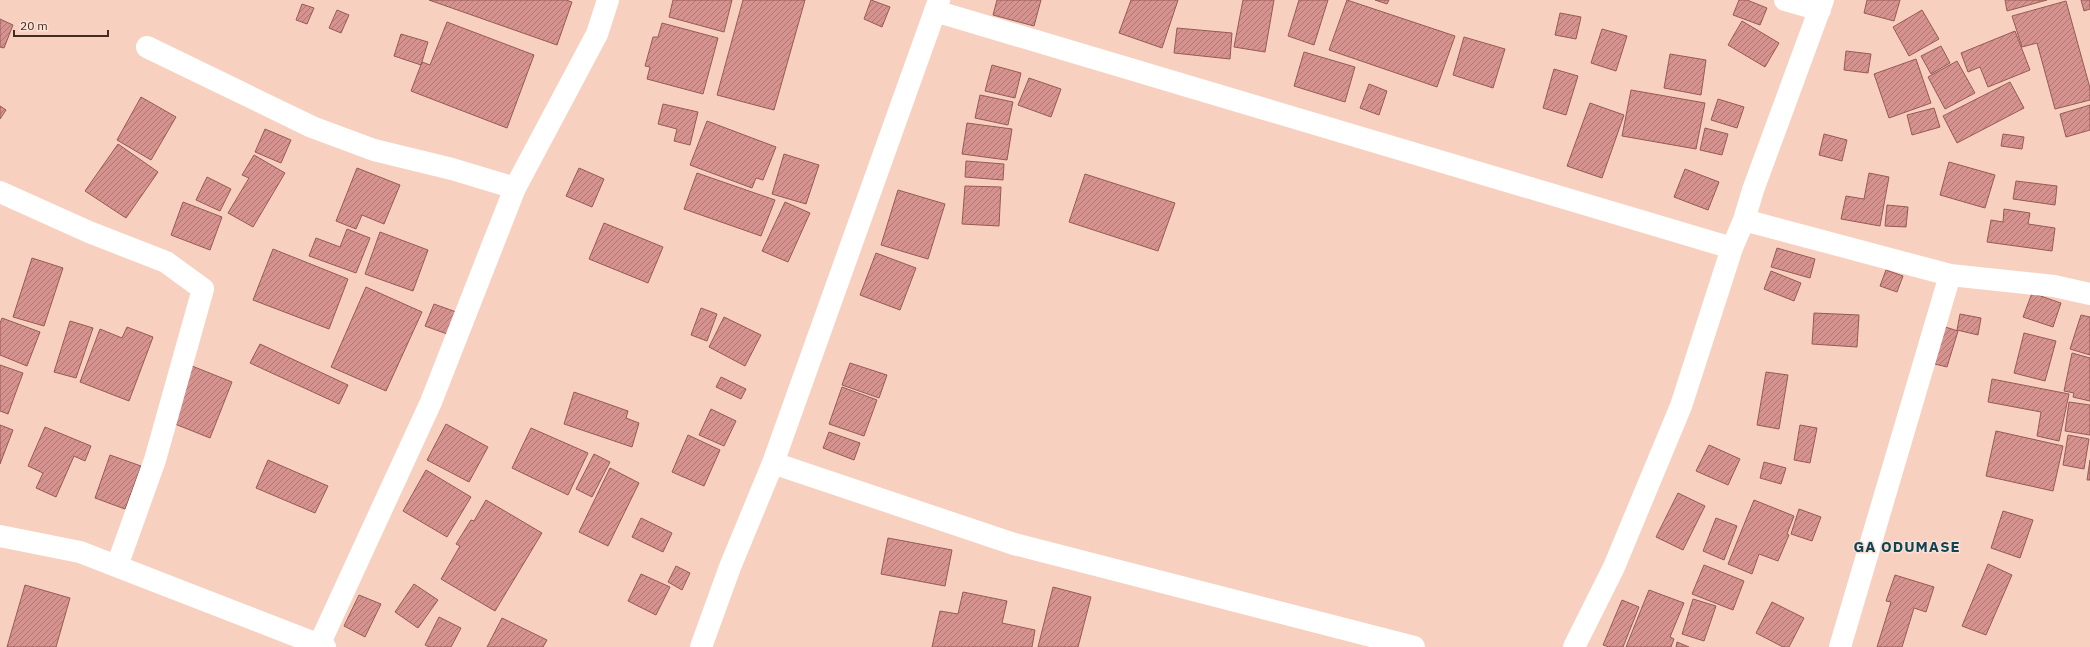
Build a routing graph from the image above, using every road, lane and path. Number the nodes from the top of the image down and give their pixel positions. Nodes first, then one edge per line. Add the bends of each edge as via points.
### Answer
1 (608, 0) edge
2 (1785, 0) edge
3 (1821, 5) edge
4 (937, 6) edge
5 (147, 47) dead end
6 (515, 188) junction
7 (0, 192) edge
8 (1744, 220) junction
9 (1732, 248) junction
10 (1950, 274) junction
11 (2090, 294) edge
12 (773, 463) junction
13 (0, 536) edge
14 (117, 566) junction
15 (322, 646) edge
16 (701, 647) edge
17 (1414, 647) edge
18 (1574, 647) edge
19 (1840, 647) edge

1 - 6 street via 597,34
2 - 3 street
3 - 8 street
4 - 9 street
4 - 12 street
5 - 6 street via 312,127 374,150
6 - 15 street via 431,402
7 - 14 street via 89,232 166,262 203,289 155,460
8 - 9 street
8 - 10 street
9 - 18 street via 1681,406 1614,567
10 - 11 street via 2054,286
10 - 19 street
12 - 16 street via 730,567
12 - 17 street via 1014,544
13 - 14 street via 80,552
14 - 15 street

